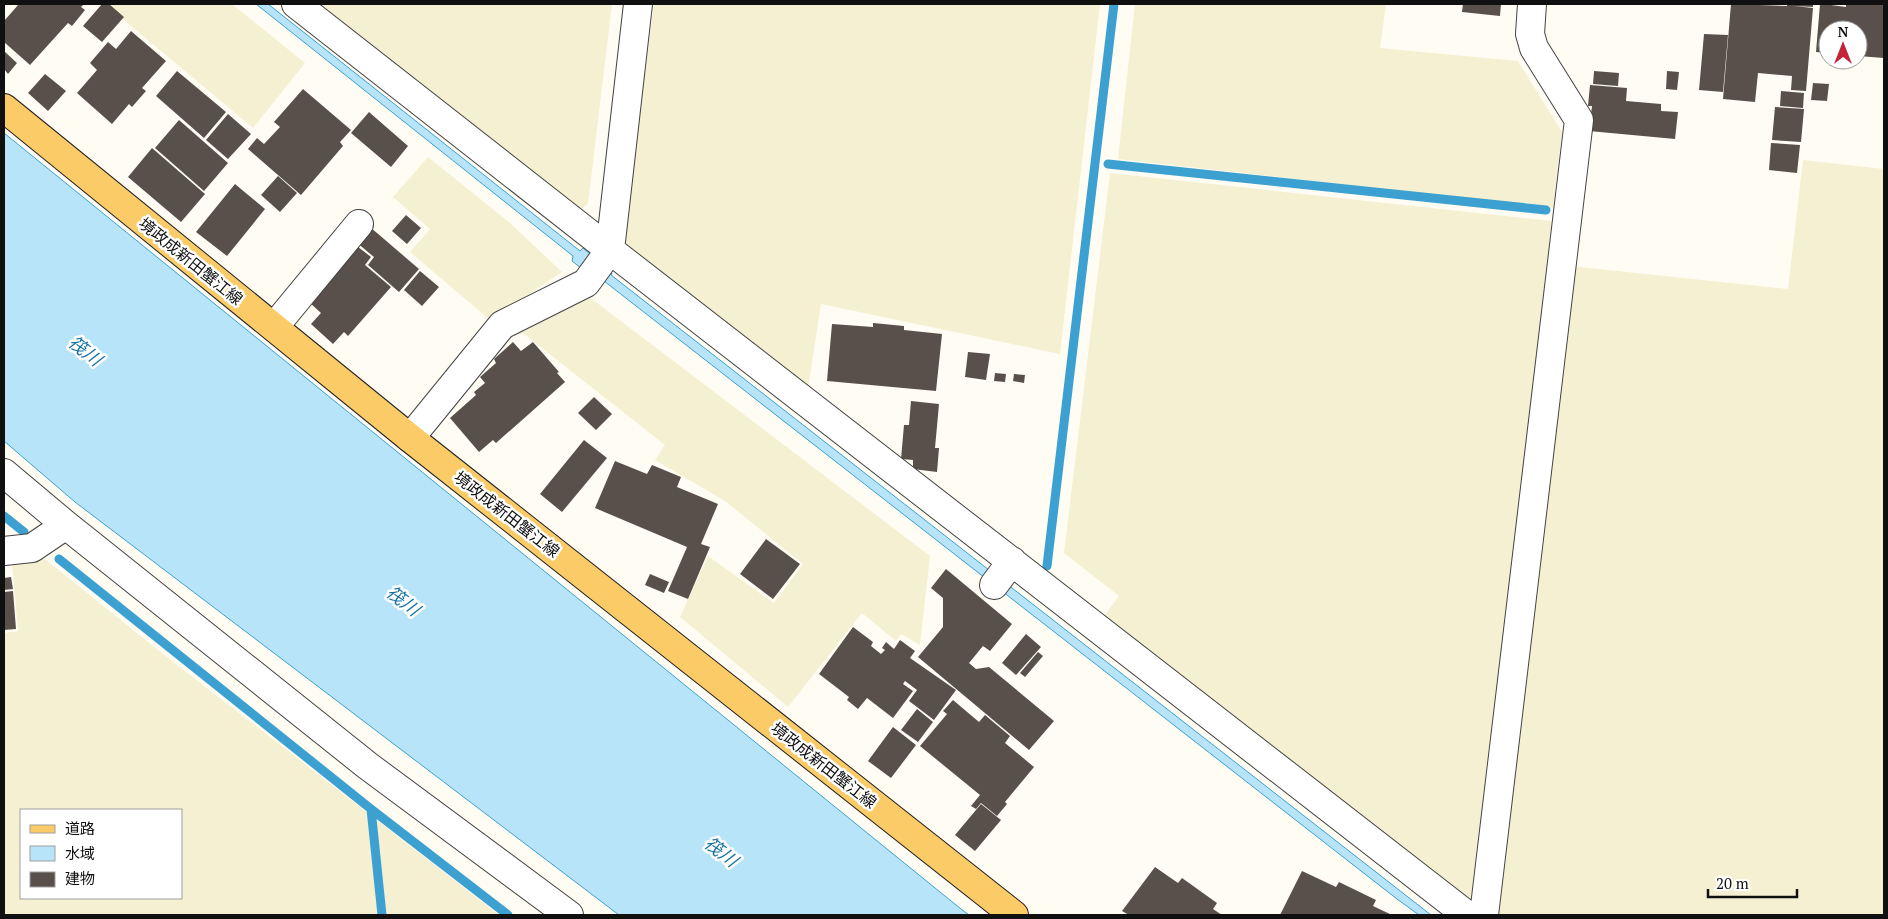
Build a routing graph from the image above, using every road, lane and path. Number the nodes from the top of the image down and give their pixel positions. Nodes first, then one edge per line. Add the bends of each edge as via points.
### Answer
1 (296, 4) edge
2 (638, 4) edge
3 (1532, 4) edge
4 (4, 108) edge
5 (359, 224) dead end
6 (610, 250) junction
7 (274, 327) junction
8 (410, 438) junction
9 (4, 473) edge
10 (66, 525) junction
11 (4, 550) edge
12 (568, 915) edge
13 (1014, 915) edge
14 (1467, 915) edge
15 (1484, 915) edge

1 - 6 street
2 - 6 street
3 - 15 street via 1530,34 1534,48 1579,120
4 - 7 main road, 境政成新田蟹江線
5 - 7 street
6 - 8 street via 586,283 502,325
6 - 14 street via 1004,572
7 - 8 main road, 境政成新田蟹江線
8 - 13 main road, 境政成新田蟹江線
9 - 10 street
10 - 11 street via 32,548
10 - 12 street via 368,766

